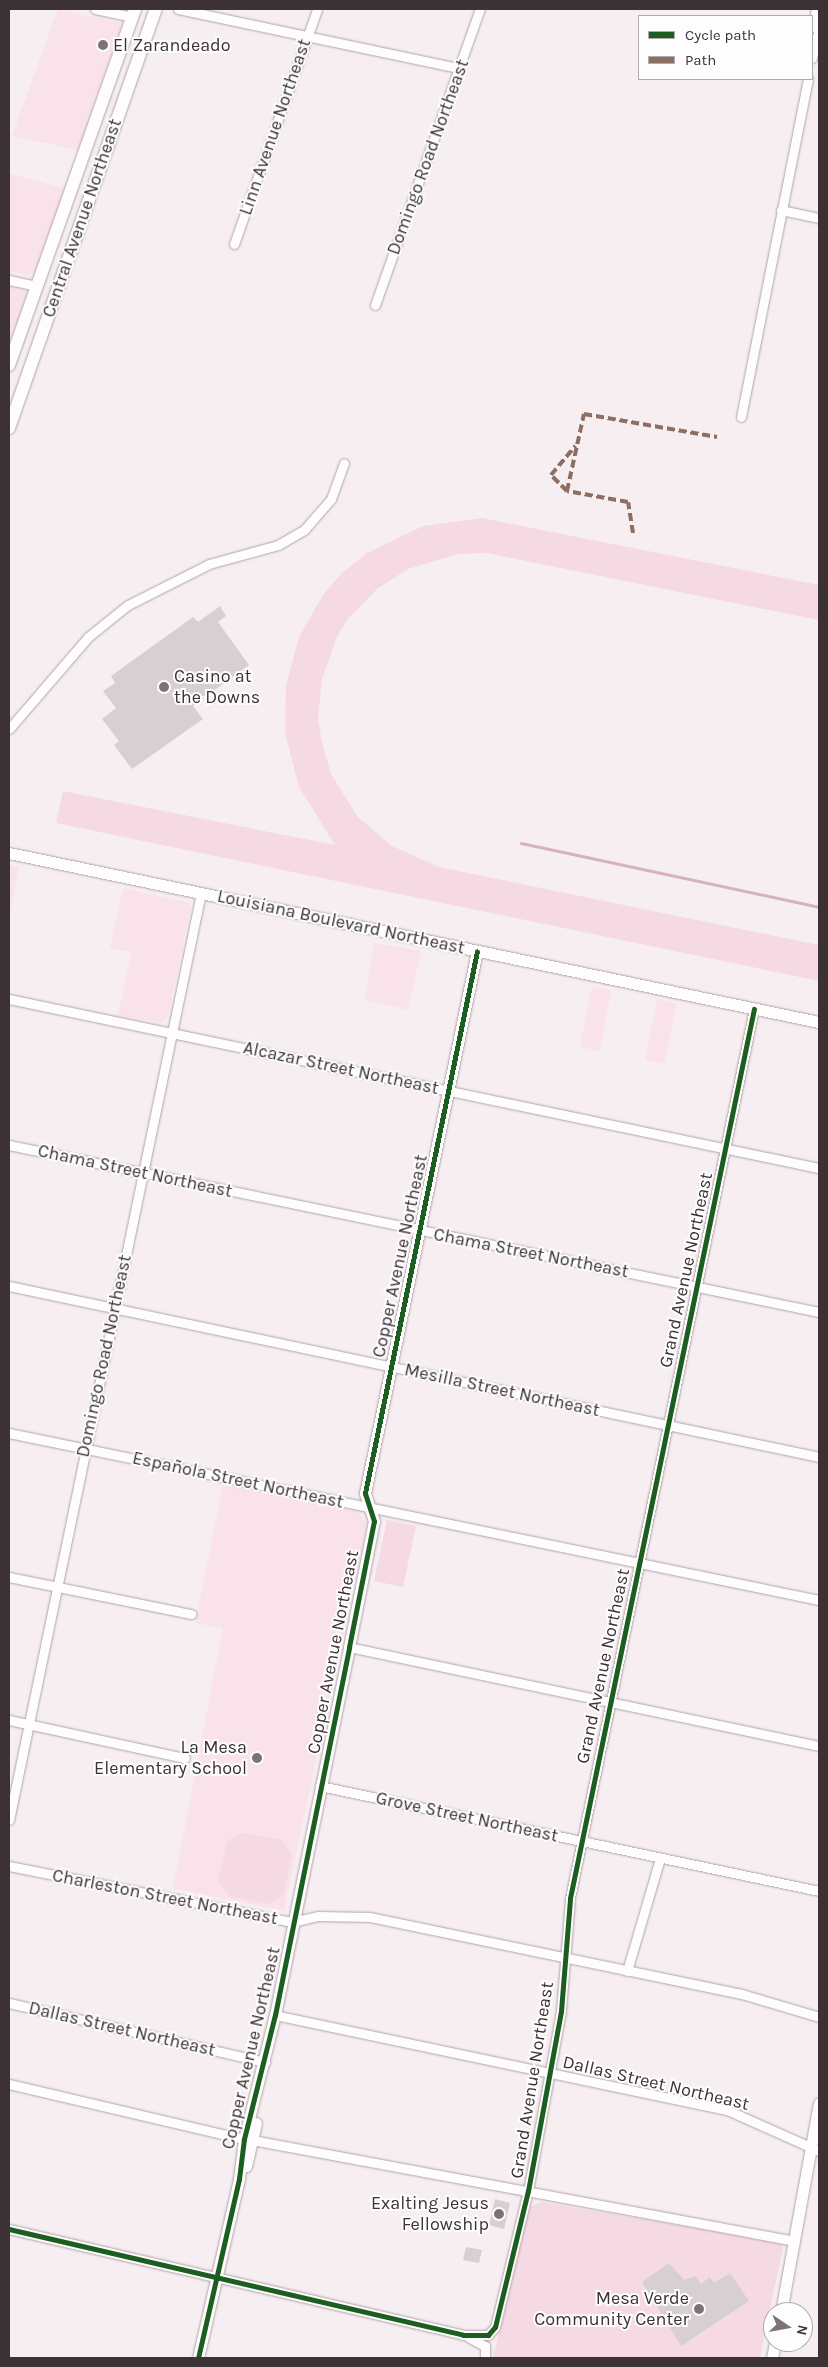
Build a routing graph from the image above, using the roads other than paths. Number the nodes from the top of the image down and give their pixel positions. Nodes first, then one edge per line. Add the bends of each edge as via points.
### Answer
1 (95, 9) edge
2 (156, 9) edge
3 (178, 9) edge
4 (317, 9) edge
5 (480, 9) edge
6 (816, 9) edge
7 (134, 13) edge
8 (813, 22) edge
9 (819, 28) edge
10 (307, 36) junction
11 (813, 52) edge
12 (459, 68) junction
13 (808, 80) edge
14 (781, 210) junction
15 (819, 218) edge
16 (234, 244) dead end
17 (9, 280) edge
18 (37, 286) junction
19 (375, 305) dead end
20 (9, 365) edge
21 (741, 417) dead end
22 (9, 428) edge
23 (344, 463) dead end
24 (9, 729) edge
25 (9, 853) edge
26 (201, 893) junction
27 (477, 951) junction
28 (9, 999) edge
29 (754, 1009) junction
30 (819, 1022) edge
31 (171, 1033) junction
32 (449, 1090) junction
33 (9, 1145) edge
34 (726, 1148) junction
35 (819, 1168) edge
36 (142, 1173) junction
37 (420, 1231) junction
38 (9, 1286) edge
39 (697, 1286) junction
40 (114, 1308) junction
41 (819, 1312) edge
42 (390, 1366) junction
43 (668, 1425) junction
44 (9, 1432) edge
45 (85, 1449) junction
46 (819, 1457) edge
47 (372, 1508) junction
48 (639, 1563) junction
49 (9, 1577) edge
50 (57, 1587) junction
51 (819, 1600) edge
52 (190, 1614) dead end
53 (349, 1647) junction
54 (610, 1702) junction
55 (9, 1720) edge
56 (29, 1724) junction
57 (819, 1746) edge
58 (185, 1758) dead end
59 (320, 1786) junction
60 (9, 1820) edge
61 (581, 1840) junction
62 (660, 1858) junction
63 (9, 1866) edge
64 (819, 1891) edge
65 (292, 1922) junction
66 (564, 1958) junction
67 (627, 1971) junction
68 (9, 2003) edge
69 (275, 2015) junction
70 (819, 2016) edge
71 (265, 2062) junction
72 (550, 2073) junction
73 (9, 2084) edge
74 (819, 2103) edge
75 (248, 2140) junction
76 (816, 2149) edge
77 (528, 2191) junction
78 (9, 2230) edge
79 (796, 2241) junction
80 (216, 2278) junction
81 (783, 2302) edge
82 (463, 2335) junction
83 (198, 2358) edge
84 (485, 2358) edge

1 - 7 street
2 - 22 main road, Central Avenue Northeast
3 - 10 street
4 - 10 street, Linn Avenue Northeast
5 - 12 street, Domingo Road Northeast
6 - 8 street
7 - 18 main road
9 - 11 street
10 - 12 street
10 - 16 street, Linn Avenue Northeast
12 - 19 street, Domingo Road Northeast
13 - 14 street
14 - 15 street
14 - 21 street
17 - 18 street
18 - 20 main road
23 - 24 street via 332,499 304,530 278,544 209,564 128,606 88,637
25 - 26 street, Louisiana Boulevard Northeast
26 - 27 street, Louisiana Boulevard Northeast
26 - 31 street, Domingo Road Northeast
27 - 29 street, Louisiana Boulevard Northeast
27 - 32 street, Copper Avenue Northeast
28 - 31 street, Alcazar Street Northeast
29 - 30 street, Louisiana Boulevard Northeast
29 - 34 street, Grand Avenue Northeast
31 - 32 street, Alcazar Street Northeast
31 - 36 street, Domingo Road Northeast
32 - 34 street, Alcazar Street Northeast
32 - 37 street, Copper Avenue Northeast
33 - 36 street, Chama Street Northeast
34 - 35 street, Alcazar Street Northeast
34 - 39 street, Grand Avenue Northeast
36 - 37 street, Chama Street Northeast
36 - 40 street, Domingo Road Northeast
37 - 39 street, Chama Street Northeast
37 - 42 street, Copper Avenue Northeast
38 - 40 street, Mesilla Street Northeast
39 - 41 street, Chama Street Northeast
39 - 43 street, Grand Avenue Northeast
40 - 42 street, Mesilla Street Northeast
40 - 45 street, Domingo Road Northeast
42 - 43 street, Mesilla Street Northeast
42 - 47 street, Copper Avenue Northeast via 365,1493
43 - 46 street, Mesilla Street Northeast
43 - 48 street, Grand Avenue Northeast
44 - 45 street, Española Street Northeast
45 - 47 street, Española Street Northeast
45 - 50 street, Domingo Road Northeast
47 - 48 street, Española Street Northeast
47 - 53 street, Copper Avenue Northeast via 374,1521
48 - 51 street, Española Street Northeast
48 - 54 street, Grand Avenue Northeast
49 - 50 street
50 - 52 street
50 - 56 street, Domingo Road Northeast
53 - 54 street
53 - 59 street, Copper Avenue Northeast
54 - 57 street
54 - 61 street, Grand Avenue Northeast
55 - 56 street
56 - 58 street
56 - 60 street, Domingo Road Northeast
59 - 61 street, Grove Street Northeast
59 - 65 street, Copper Avenue Northeast
61 - 62 street, Grove Street Northeast
61 - 66 street, Grand Avenue Northeast via 570,1898
62 - 64 street, Grove Street Northeast
62 - 67 street
63 - 65 street, Charleston Street Northeast
65 - 66 street, Charleston Street Northeast via 318,1916 370,1916
65 - 69 street, Copper Avenue Northeast
66 - 67 street, Charleston Street Northeast
66 - 72 street, Grand Avenue Northeast via 561,2011
67 - 70 street, Charleston Street Northeast via 742,1994
68 - 71 street, Dallas Street Northeast
69 - 71 street, Copper Avenue Northeast
69 - 72 street, Dallas Street Northeast
71 - 75 street, Copper Avenue Northeast
72 - 76 street, Dallas Street Northeast via 727,2110
72 - 77 street, Grand Avenue Northeast
73 - 75 street
74 - 76 street
75 - 77 street
75 - 80 street, Copper Avenue Northeast
76 - 79 street
77 - 79 street
77 - 82 street, Grand Avenue Northeast via 493,2331 485,2336
78 - 80 street
79 - 81 street
80 - 82 street
80 - 83 street, Copper Avenue Northeast
82 - 84 street via 485,2346

